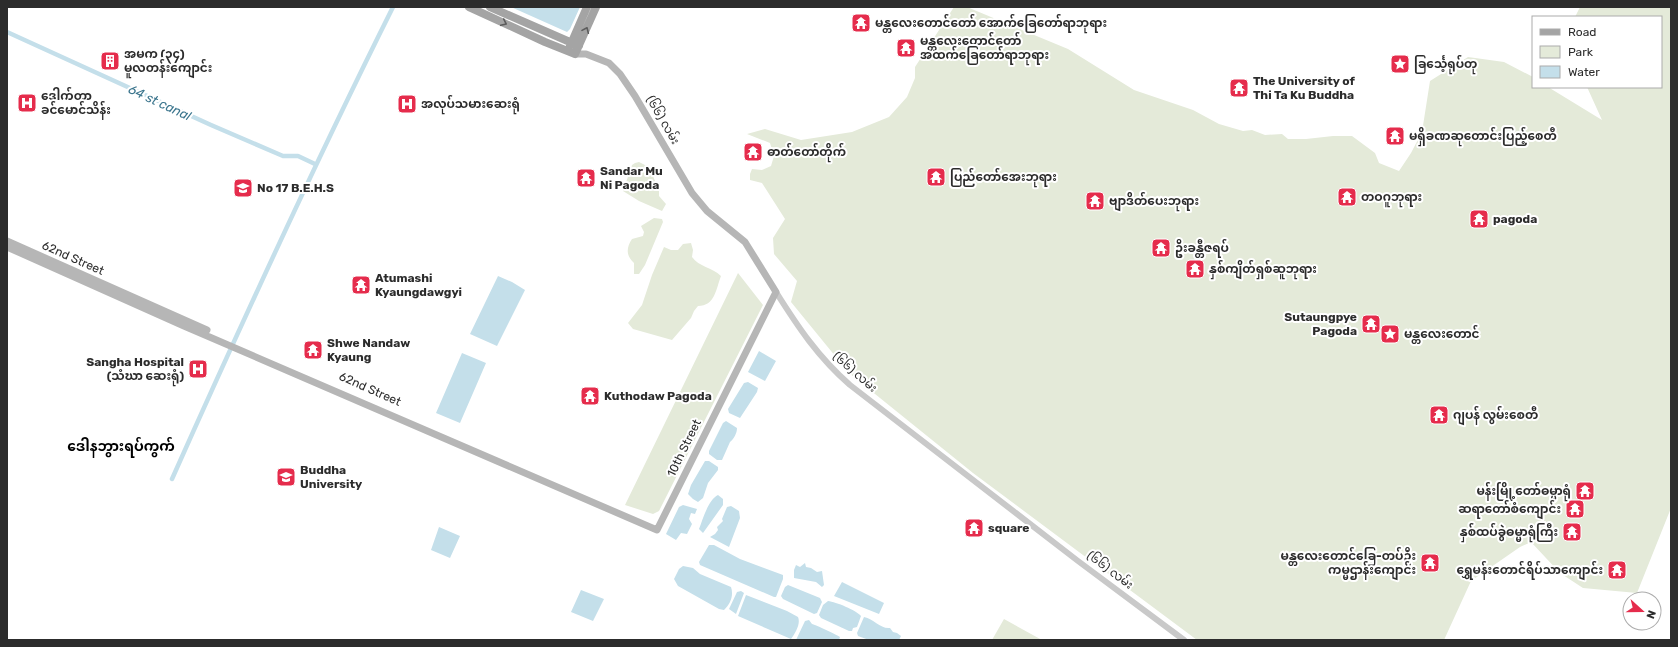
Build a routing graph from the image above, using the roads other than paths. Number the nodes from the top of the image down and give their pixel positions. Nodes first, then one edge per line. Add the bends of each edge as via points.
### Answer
1 (468, 7) edge
2 (490, 7) edge
3 (587, 7) edge
4 (596, 7) edge
5 (573, 49) junction
6 (7, 241) edge
7 (7, 247) edge
8 (776, 292) junction
9 (229, 342) junction
10 (658, 528) joint
11 (1184, 640) edge

1 -> 5 main road, (၆၆) လမ်း via 545,42
2 - 5 main road, (၆၆) လမ်း
3 - 5 main road
5 -> 4 main road
5 - 8 main road, (၆၆) လမ်း via 609,63 620,74 692,193 707,211 744,242
6 - 9 main road, 62nd Street
7 - 9 main road, 62nd Street
8 - 10 main road, 10th Street
8 - 11 street, (၆၆) လမ်း via 818,354 850,385
9 - 10 main road, 62nd Street

